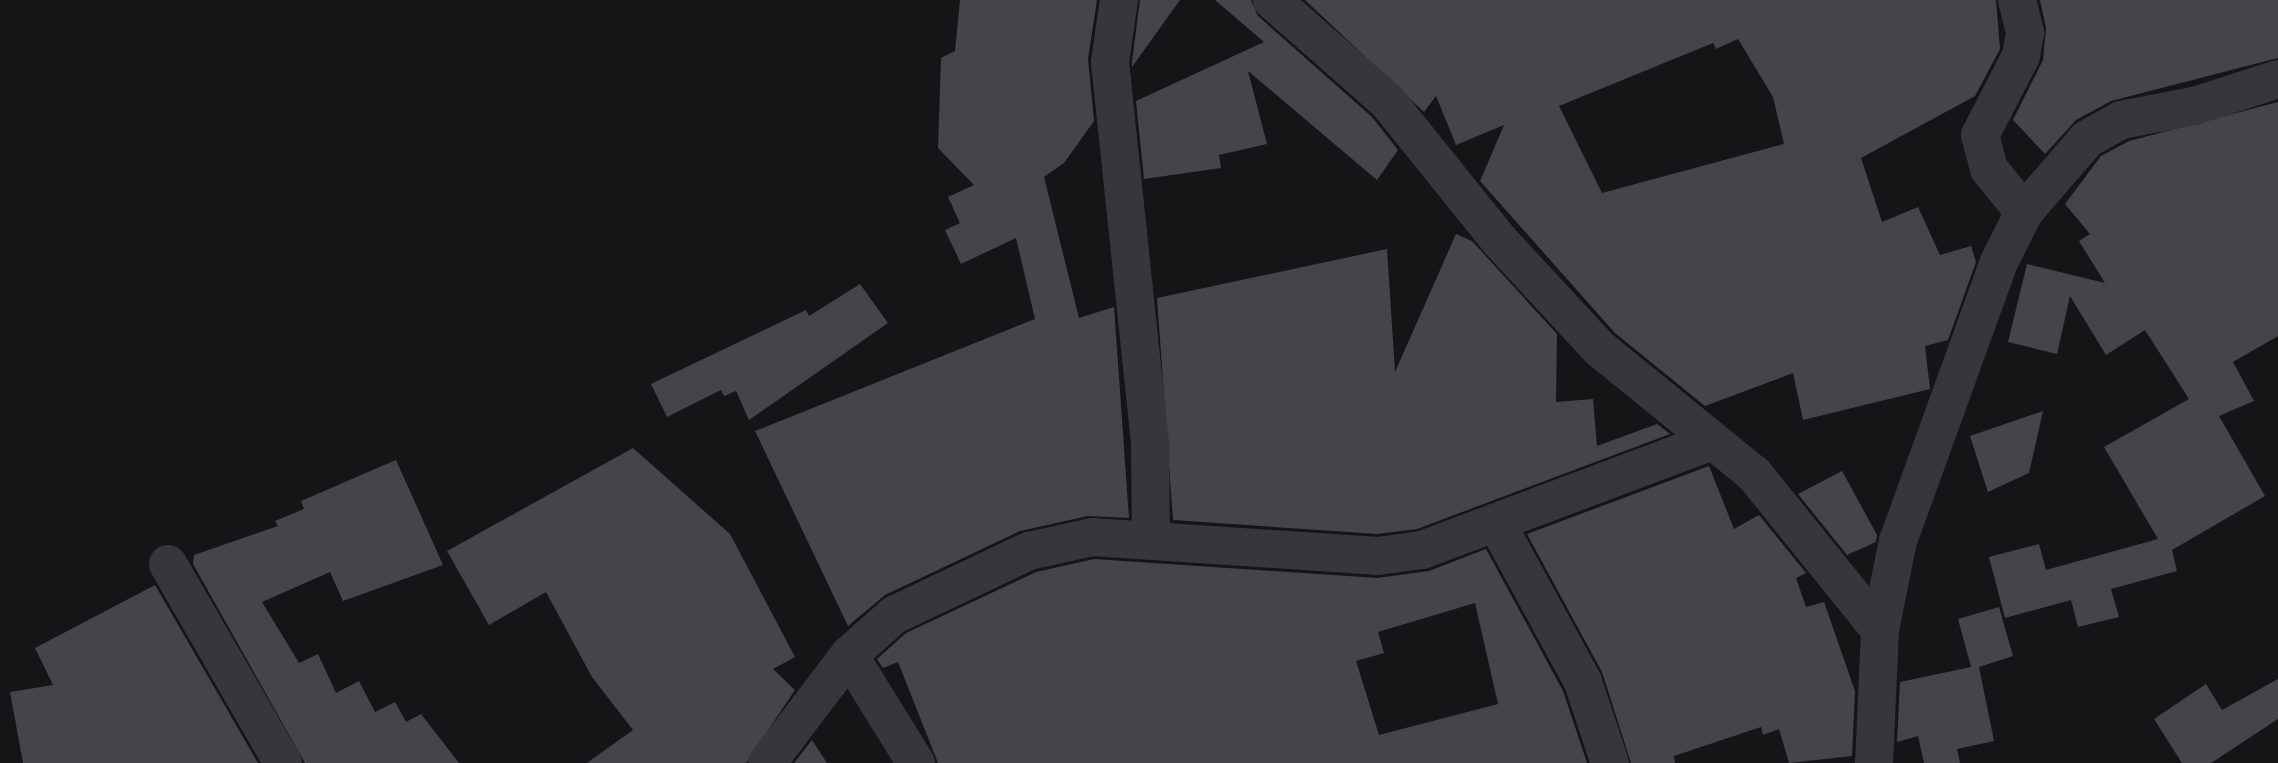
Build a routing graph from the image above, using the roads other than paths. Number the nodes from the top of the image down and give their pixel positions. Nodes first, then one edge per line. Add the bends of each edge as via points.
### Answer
1 (1119, 0) edge
2 (1272, 0) edge
3 (2017, 0) edge
4 (2278, 79) edge
5 (2024, 212) junction
6 (1713, 441) junction
7 (1497, 524) junction
8 (1151, 540) junction
9 (168, 564) dead end
10 (1880, 630) junction
11 (849, 654) junction
12 (283, 763) edge
13 (766, 763) edge
14 (916, 763) edge
15 (1610, 763) edge
16 (1874, 763) edge

1 - 8 street via 1110,62 1150,444
2 - 6 street via 1388,102 1499,240 1600,349
3 - 5 street via 2025,33 2021,56 1980,135 1989,169
4 - 5 street via 2194,106 2121,120 2087,139
5 - 10 street via 1999,262 1898,541
6 - 7 street
6 - 10 street via 1789,513
7 - 8 street via 1422,550 1378,556
7 - 15 street via 1583,682
8 - 11 street via 1091,537 1030,551 894,615
9 - 12 street
10 - 16 street
11 - 13 street
11 - 14 street

